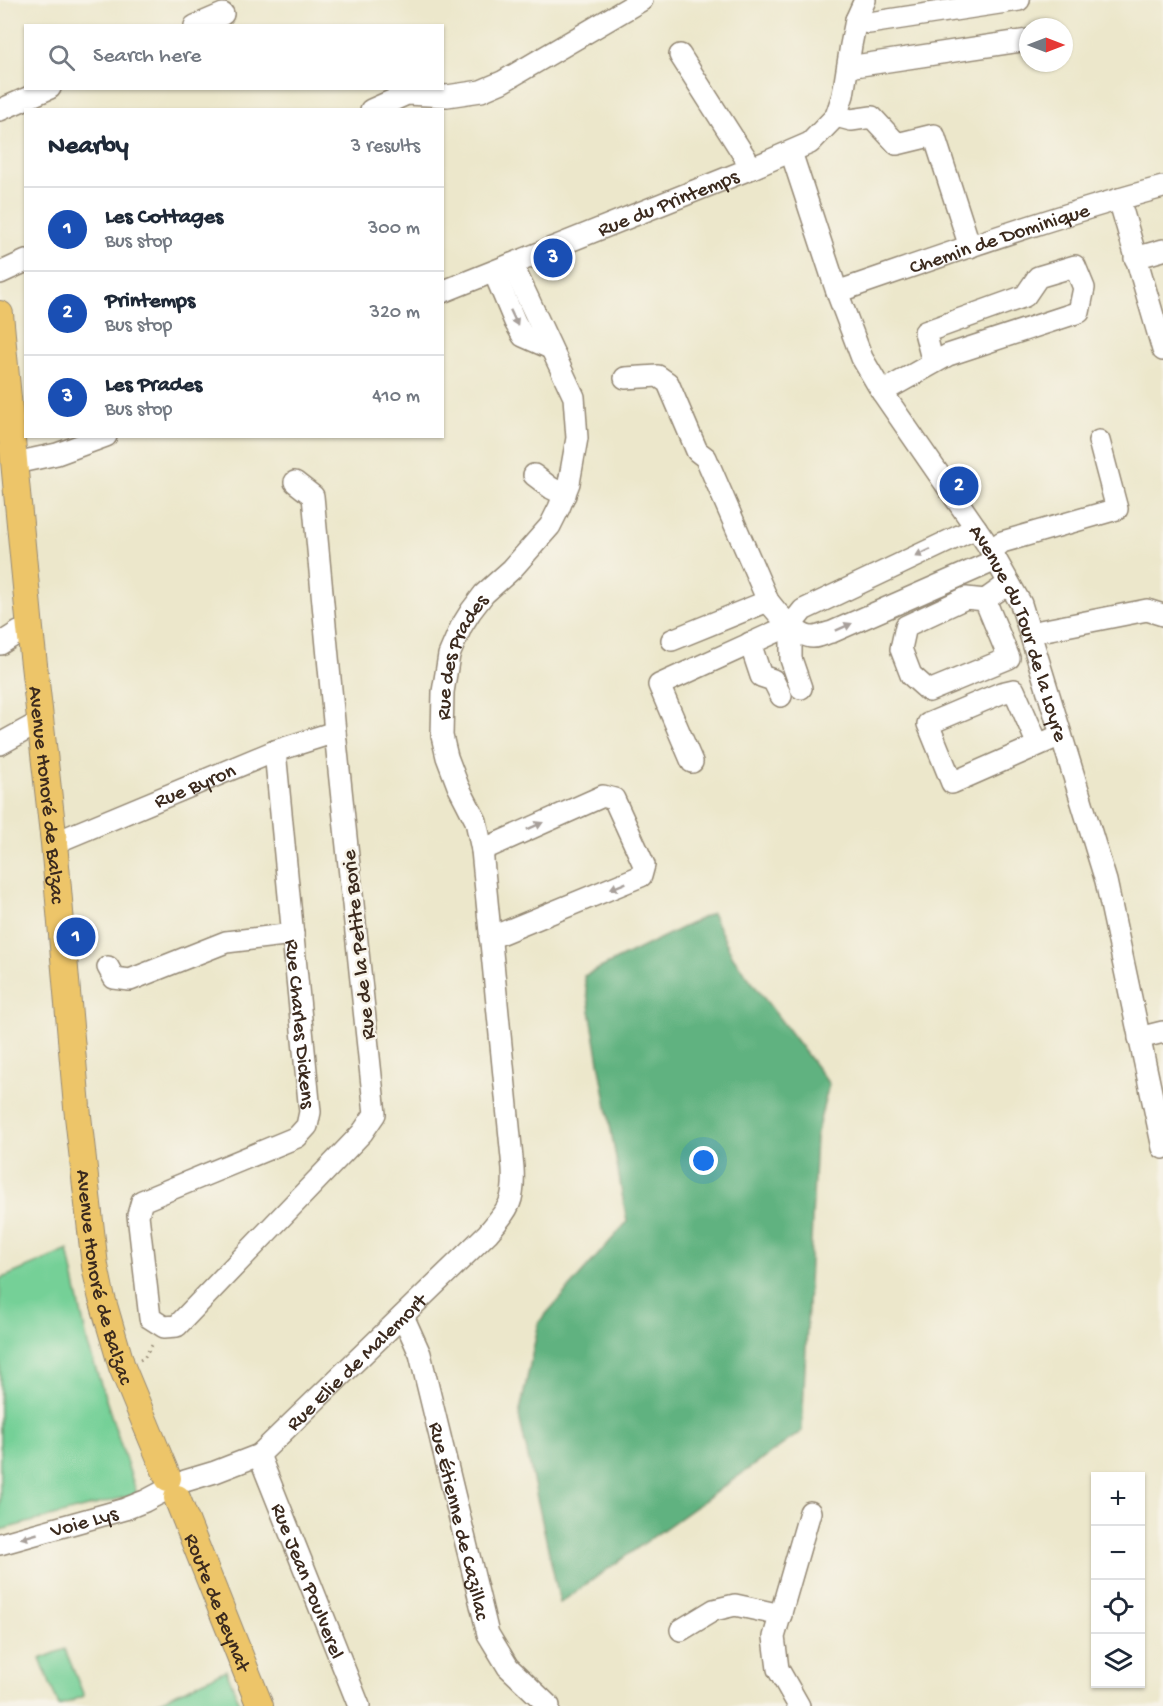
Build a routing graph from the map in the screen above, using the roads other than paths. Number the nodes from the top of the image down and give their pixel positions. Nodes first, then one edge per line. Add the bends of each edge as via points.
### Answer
1 (642, 0) edge
2 (865, 0) edge
3 (1018, 0) edge
4 (223, 14) dead end
5 (856, 20) junction
6 (200, 24) edge
7 (1019, 41) edge
8 (680, 55) dead end
9 (848, 67) junction
10 (45, 90) edge
11 (376, 108) edge
12 (0, 110) edge
13 (836, 116) junction
14 (791, 152) junction
15 (752, 168) junction
16 (1163, 187) edge
17 (1119, 199) junction
18 (970, 247) junction
19 (1163, 250) edge
20 (1135, 258) junction
21 (24, 262) edge
22 (503, 268) junction
23 (0, 273) edge
24 (444, 291) edge
25 (837, 292) junction
26 (0, 314) edge
27 (1163, 350) edge
28 (933, 363) junction
29 (3, 378) edge
30 (625, 378) dead end
31 (882, 392) junction
32 (101, 438) edge
33 (1099, 441) dead end
34 (15, 463) junction
35 (571, 473) junction
36 (295, 482) dead end
37 (565, 495) junction
38 (976, 528) junction
39 (994, 555) junction
40 (1009, 583) junction
41 (985, 600) junction
42 (768, 601) junction
43 (1163, 615) edge
44 (791, 625) junction
45 (30, 628) junction
46 (1030, 633) junction
47 (672, 640) dead end
48 (750, 643) junction
49 (0, 644) edge
50 (801, 688) dead end
51 (781, 696) dead end
52 (40, 722) junction
53 (335, 732) junction
54 (1061, 735) junction
55 (0, 744) edge
56 (1038, 745) junction
57 (275, 751) junction
58 (692, 762) dead end
59 (54, 843) junction
60 (482, 850) junction
61 (294, 934) junction
62 (490, 938) junction
63 (108, 967) dead end
64 (1163, 1032) edge
65 (1139, 1038) junction
66 (1163, 1148) edge
67 (507, 1210) joint
68 (403, 1316) junction
69 (164, 1327) joint
70 (259, 1455) junction
71 (173, 1487) junction
72 (810, 1512) dead end
73 (0, 1544) edge
74 (781, 1615) junction
75 (681, 1630) dead end
76 (260, 1706) edge
77 (360, 1706) edge
78 (549, 1706) edge
79 (799, 1706) edge

1 - 11 street via 481,92 447,96 407,94
2 - 5 street
3 - 5 street via 869,23
4 - 6 street
5 - 9 street
7 - 9 street
8 - 15 street
9 - 13 street
10 - 12 street
13 - 14 street, Rue du Printemps via 810,143
13 - 18 street via 851,120 873,117 897,144 934,135
14 - 15 street, Rue du Printemps
14 - 25 street, Avenue du Tour de la Loyre
15 - 22 street, Rue du Printemps
16 - 17 street, Chemin de Dominique
17 - 18 street, Chemin de Dominique
17 - 20 street
18 - 25 street, Chemin de Dominique
19 - 20 street
20 - 27 street
21 - 23 street
22 - 24 street, Rue du Printemps
22 - 35 street, Rue des Prades via 515,322 523,336 550,348 574,397 577,438
25 - 31 street, Avenue du Tour de la Loyre via 862,358
26 - 29 main road, Avenue Honoré de Balzac
28 - 28 street via 1079,312 1084,288 1075,266 1038,277 1025,296 925,332
28 - 31 street
29 - 34 main road, Avenue Honoré de Balzac
30 - 42 street via 658,376 668,383 697,451 706,458
31 - 38 street, Avenue du Tour de la Loyre
32 - 34 street via 57,454
33 - 39 street via 1117,509 1002,542
34 - 45 main road, Avenue Honoré de Balzac
35 - 37 street, Rue des Prades
35 - 37 street via 534,475
36 - 53 street, Rue de la Petite Borie via 313,496
37 - 60 street, Rue des Prades via 550,526 471,611 449,656 442,736 458,786 476,821
38 - 39 street, Avenue du Tour de la Loyre
38 -> 44 street via 803,610
39 - 40 street, Avenue du Tour de la Loyre
44 -> 39 street via 812,638 832,632
40 - 41 street
40 - 46 street, Avenue du Tour de la Loyre
41 - 41 street via 966,598 906,626 901,649 911,675 929,691 1009,658
42 - 44 street
42 - 47 street
43 - 46 street via 1147,610
44 - 48 street
44 - 50 street via 791,659
45 - 49 street
45 - 52 main road, Avenue Honoré de Balzac
46 - 54 street, Avenue du Tour de la Loyre
48 - 51 street via 761,676 773,680
48 - 58 street via 660,685
52 - 55 street
52 - 59 main road, Avenue Honoré de Balzac
53 - 57 street, Rue Byron
53 - 69 street, Rue de la Petite Borie via 375,1114 362,1133 177,1326
54 - 56 street
54 - 65 street, Avenue du Tour de la Loyre via 1106,881
56 - 56 street via 1014,690 928,724 952,783
57 - 59 street, Rue Byron
57 - 61 street, Rue Charles Dickens
59 - 71 main road, Avenue Honoré de Balzac via 95,1266 122,1367
60 - 62 street, Rue des Prades
60 -> 62 street via 603,796 614,799 644,865 641,876
61 - 63 street via 226,942 130,980 114,978
61 - 69 street, Rue Charles Dickens via 310,1112 307,1126 297,1137 142,1201 138,1215 150,1318
62 - 67 street, Rue des Prades via 513,1168 514,1185
64 - 65 street
65 - 66 street, Avenue du Tour de la Loyre
67 - 68 street, Rue Elie de Malemort
68 - 70 street, Rue Elie de Malemort
68 - 78 street, Rue Étienne de Cazillac via 420,1354 488,1634 508,1667
70 - 71 street, Rue Elie de Malemort
70 - 77 street, Rue Jean Poulverel
71 -> 73 street, Voie Lys via 125,1509
71 - 76 main road, Route de Beynat
72 - 74 street
74 - 75 street via 735,1605 714,1610
74 - 79 street via 774,1637 778,1669

